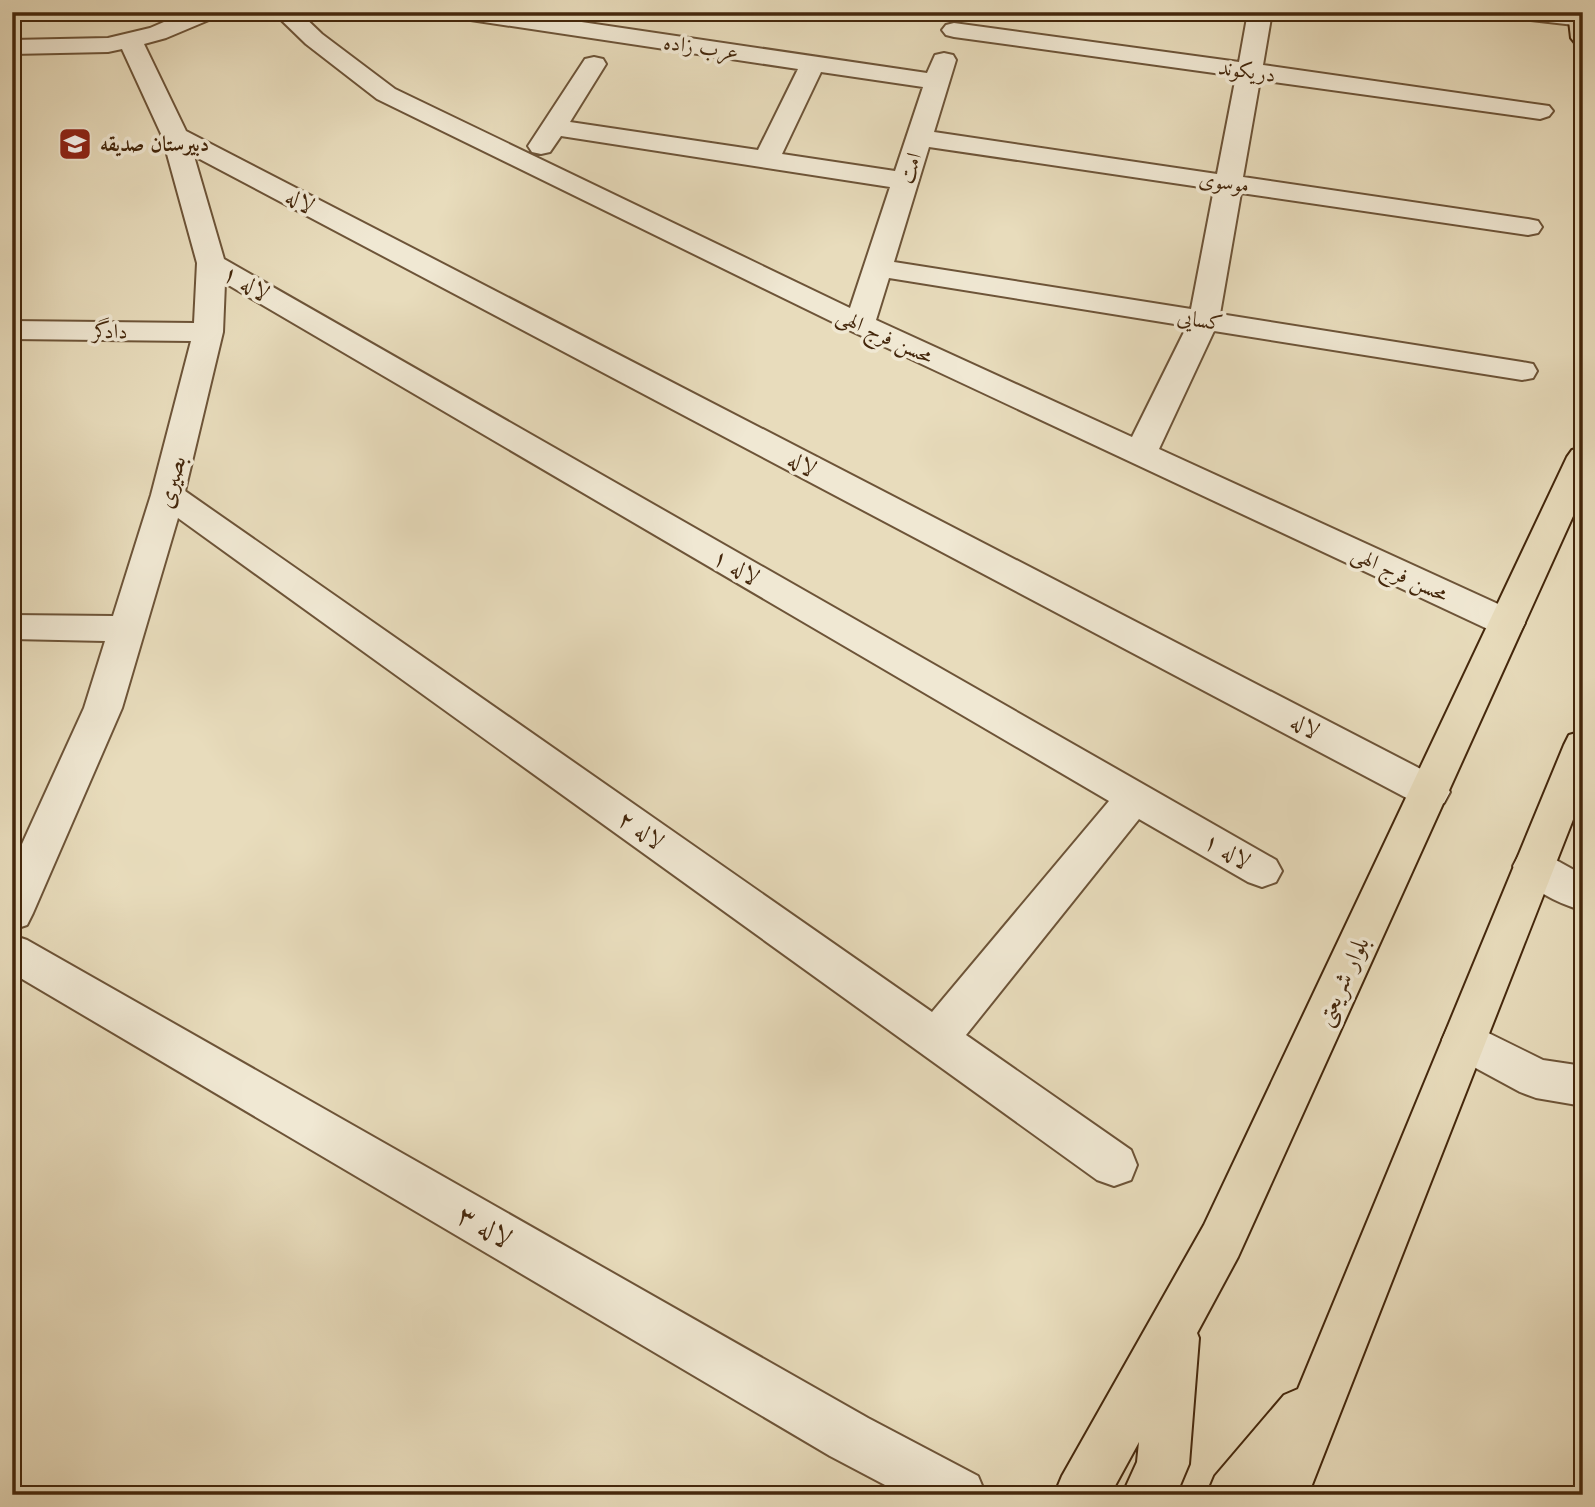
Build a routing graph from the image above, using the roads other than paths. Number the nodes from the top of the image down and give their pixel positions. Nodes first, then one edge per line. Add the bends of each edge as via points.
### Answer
1 (208, 12) edge
2 (285, 12) edge
3 (464, 12) edge
4 (1261, 12) edge
5 (1521, 12) edge
6 (956, 21) edge
7 (1581, 23) edge
8 (131, 41) junction
9 (12, 47) edge
10 (594, 64) dead end
11 (813, 64) junction
12 (1249, 72) junction
13 (937, 82) junction
14 (1540, 111) dead end
15 (553, 127) junction
16 (175, 136) junction
17 (919, 138) junction
18 (766, 160) junction
19 (528, 165) junction
20 (906, 181) junction
21 (1230, 183) junction
22 (1528, 227) dead end
23 (211, 263) junction
24 (878, 268) junction
25 (1204, 321) junction
26 (860, 324) junction
27 (12, 330) edge
28 (208, 332) junction
29 (1522, 371) dead end
30 (1140, 454) junction
31 (1583, 457) edge
32 (168, 495) junction
33 (1507, 623) junction
34 (12, 627) edge
35 (127, 629) junction
36 (1583, 746) edge
37 (1430, 792) junction
38 (1574, 793) edge
39 (1134, 798) junction
40 (1534, 866) junction
41 (1262, 871) dead end
42 (1583, 895) edge
43 (12, 914) edge
44 (12, 952) edge
45 (936, 1039) junction
46 (1464, 1040) junction
47 (1583, 1086) edge
48 (1114, 1165) dead end
49 (1175, 1325) junction
50 (1324, 1387) junction
51 (959, 1495) edge
52 (1081, 1495) edge
53 (1149, 1495) edge
54 (1234, 1495) edge
55 (1281, 1495) edge

1 - 8 street
2 - 19 street, محسن فرج الهی via 386,94
3 - 11 street, عرب زاده
4 - 12 street
5 - 7 street
6 - 12 street, دریکوند
6 - 13 street, امت
8 - 9 street via 90,47
8 - 16 street, بصیری
10 - 15 street
11 - 13 street, عرب زاده
11 - 18 street
12 - 14 street, دریکوند
12 - 21 street
13 - 17 street, امت
15 - 18 street
15 - 19 street
16 - 23 street, بصیری
16 - 37 street, لاله
17 - 20 street, امت
17 - 21 street, موسوی
18 - 20 street
19 - 26 street, محسن فرج الهی
20 - 24 street, امت
21 - 22 street, موسوی
21 - 25 street
23 - 28 street, بصیری
23 - 39 street, لاله ۱
24 - 25 street, کسایی
24 - 26 street, امت
25 - 29 street, کسایی
25 - 30 street
26 - 30 street, محسن فرج الهی
27 - 28 street, دادگر
28 - 32 street, بصیری
30 - 33 street, محسن فرج الهی
31 - 33 main road, بلوار شریعتی
32 - 35 street, بصیری
32 - 45 street, لاله ۲
33 - 37 main road, بلوار شریعتی
34 - 35 street
35 - 43 street, بصیری via 103,708
36 - 38 main road
37 - 49 main road, بلوار شریعتی via 1221,1241
38 - 40 main road
39 - 41 street, لاله ۱
39 - 45 street
40 - 42 street
40 - 46 main road
44 - 51 street, لاله ۳ via 849,1437
45 - 48 street, لاله ۲
46 - 47 street via 1536,1078
46 - 50 main road
49 - 52 main road, بلوار شریعتی
49 - 53 main road via 1163,1464
50 - 54 main road
50 - 55 main road

